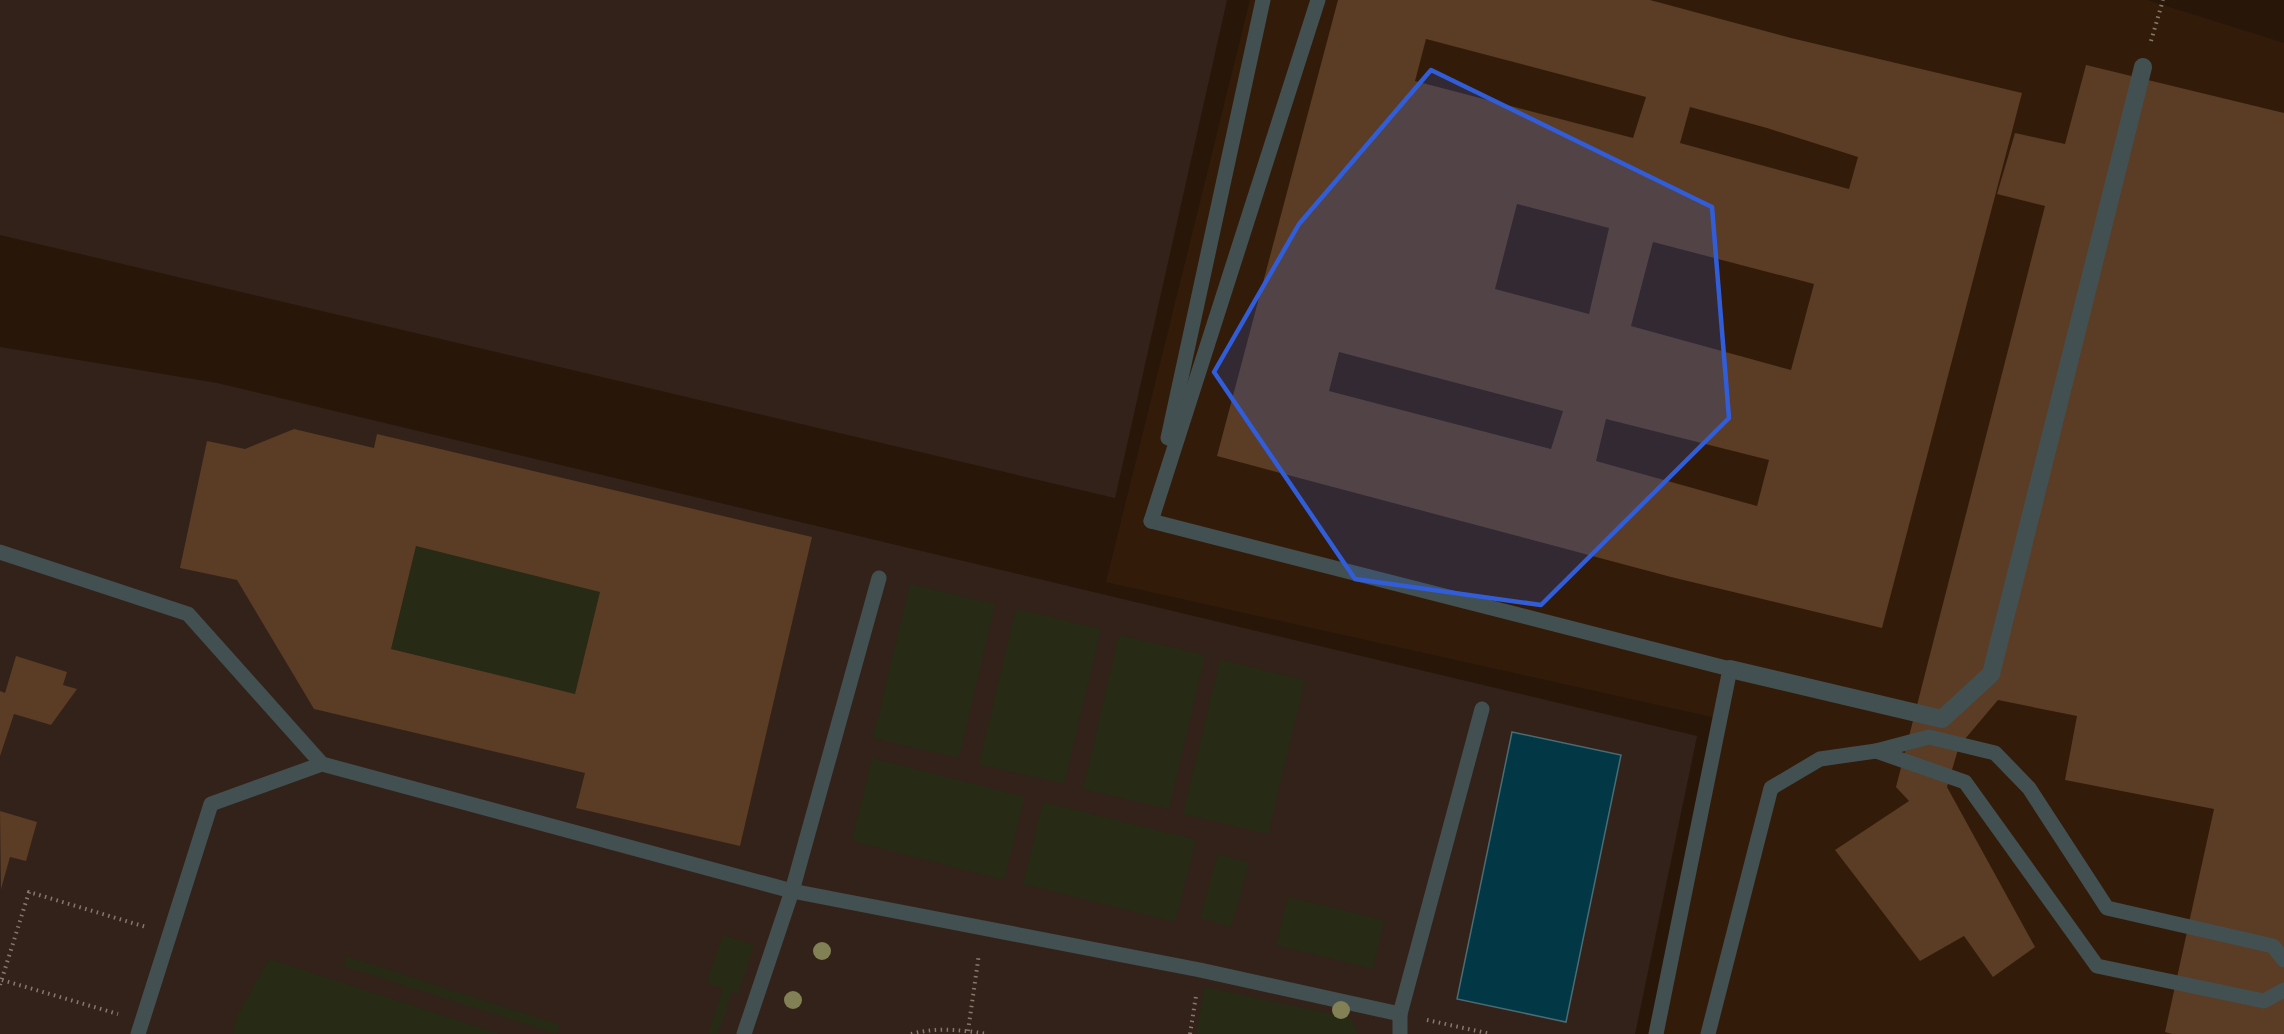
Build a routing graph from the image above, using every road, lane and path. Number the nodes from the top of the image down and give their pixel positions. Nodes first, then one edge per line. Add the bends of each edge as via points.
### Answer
1 (1263, 0) edge
2 (1318, 0) edge
3 (2163, 0) edge
4 (2143, 67) joint
5 (1151, 520) junction
6 (0, 552) edge
7 (879, 578) dead end
8 (1730, 669) junction
9 (1482, 709) dead end
10 (1876, 752) junction
11 (322, 764) junction
12 (792, 891) junction
13 (982, 927) junction
14 (170, 934) junction
15 (2284, 960) edge
16 (1200, 970) junction
17 (2, 980) junction
18 (0, 985) edge
19 (2284, 990) edge
20 (1400, 1014) junction
21 (140, 1028) edge
22 (968, 1031) junction
23 (744, 1034) edge
24 (912, 1034) edge
25 (987, 1034) edge
26 (1190, 1034) edge
27 (1400, 1034) edge
28 (1491, 1034) edge
29 (1656, 1034) edge
30 (1708, 1034) edge

1 - 5 lane
2 - 5 lane
3 - 4 path
4 - 8 street via 1991,674 1942,719
5 - 8 lane
6 - 11 lane via 188,614
7 - 12 lane
8 - 29 lane
9 - 20 lane
10 - 15 lane via 1929,737 1995,753 2029,788 2107,908 2273,946
10 - 19 lane via 1965,782 2097,966 2264,1001
10 - 30 lane via 1820,759 1771,788
11 - 12 lane
11 - 14 lane via 211,804
12 - 13 lane
12 - 23 lane
13 - 16 lane
13 - 22 path
14 - 17 path via 29,892
14 - 21 lane
16 - 20 lane
16 - 26 path
17 - 18 path
17 - 21 path
20 - 27 lane
20 - 28 path
22 - 24 path
22 - 25 path

